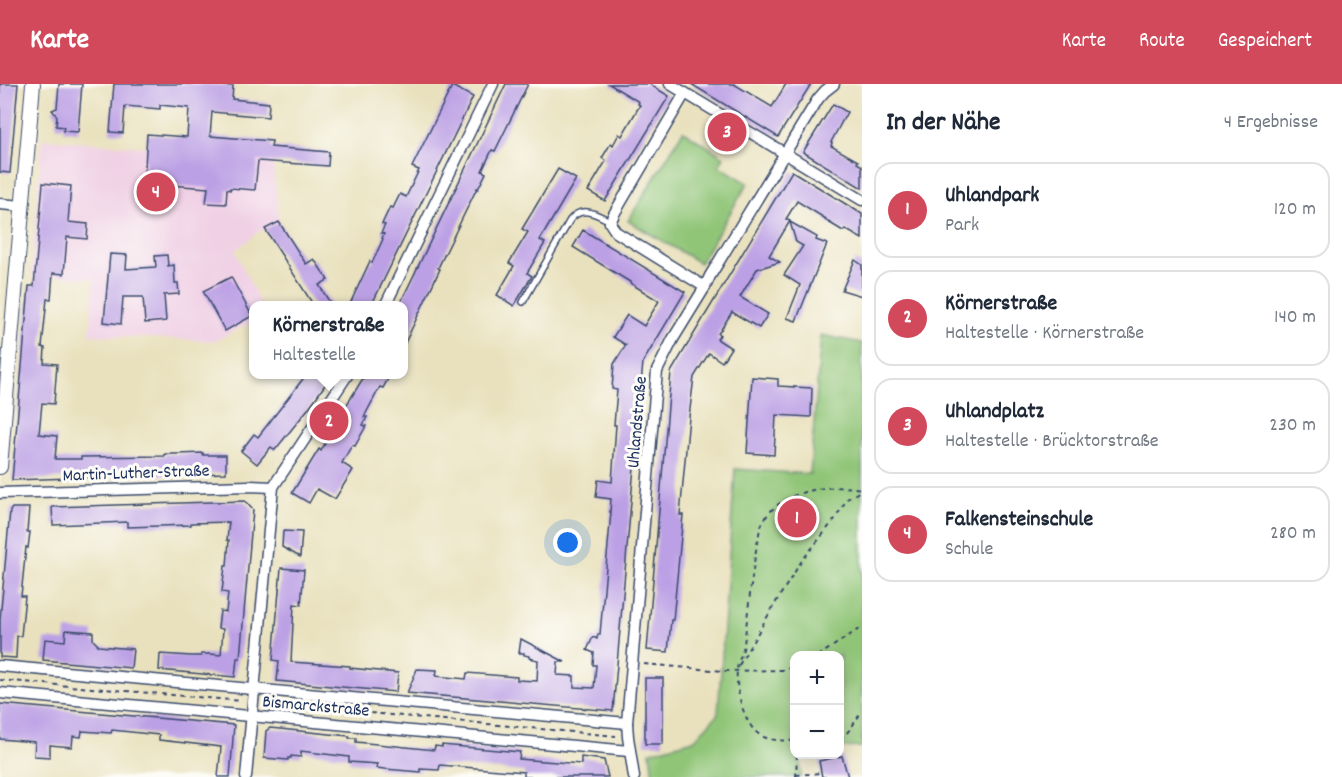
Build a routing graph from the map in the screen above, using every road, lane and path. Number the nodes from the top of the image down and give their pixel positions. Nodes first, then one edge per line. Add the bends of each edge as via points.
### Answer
1 (33, 84) edge
2 (493, 84) edge
3 (670, 84) edge
4 (834, 84) edge
5 (685, 93) junction
6 (785, 153) junction
7 (862, 200) edge
8 (0, 204) edge
9 (22, 206) junction
10 (610, 220) junction
11 (705, 287) junction
12 (387, 301) edge
13 (523, 302) dead end
14 (345, 379) edge
15 (0, 467) edge
16 (273, 487) junction
17 (862, 489) edge
18 (0, 493) edge
19 (862, 627) edge
20 (826, 651) edge
21 (632, 663) junction
22 (0, 666) edge
23 (790, 668) edge
24 (737, 669) junction
25 (0, 680) edge
26 (255, 690) junction
27 (0, 693) edge
28 (254, 702) junction
29 (862, 711) edge
30 (252, 716) junction
31 (627, 723) junction
32 (844, 735) edge
33 (628, 737) junction
34 (790, 741) edge
35 (629, 751) junction
36 (797, 759) edge
37 (821, 773) dead end
38 (796, 776) edge
39 (246, 777) edge
40 (634, 777) edge

1 - 9 street
2 - 12 street
3 - 5 street
4 - 6 street, Uhlandstraße via 818,99
5 - 6 street
5 - 10 street
6 - 7 street
6 - 11 street, Uhlandstraße
8 - 9 street
9 - 15 street
10 - 11 street via 616,232
10 - 13 lane via 588,211 575,214
11 - 21 street, Uhlandstraße via 656,376
14 - 16 street
16 - 18 street, Martin-Luther-Straße
16 - 26 street
17 - 24 path via 847,499 801,562
17 - 24 path via 845,487 797,495 778,504 765,517
19 - 20 path
21 - 24 path
21 - 31 street, Uhlandstraße
22 - 26 street, Bismarckstraße
23 - 24 path
24 - 34 path via 743,708 753,728 765,738
25 - 28 path
26 - 28 street
26 - 31 street, Bismarckstraße
27 - 30 street, Bismarckstraße
28 - 30 street
28 - 33 path
29 - 32 path
30 - 35 street, Bismarckstraße
30 - 39 street
31 - 33 street, Uhlandstraße
33 - 35 street, Uhlandstraße
35 - 40 street, Uhlandstraße
36 - 38 path
37 - 38 path

